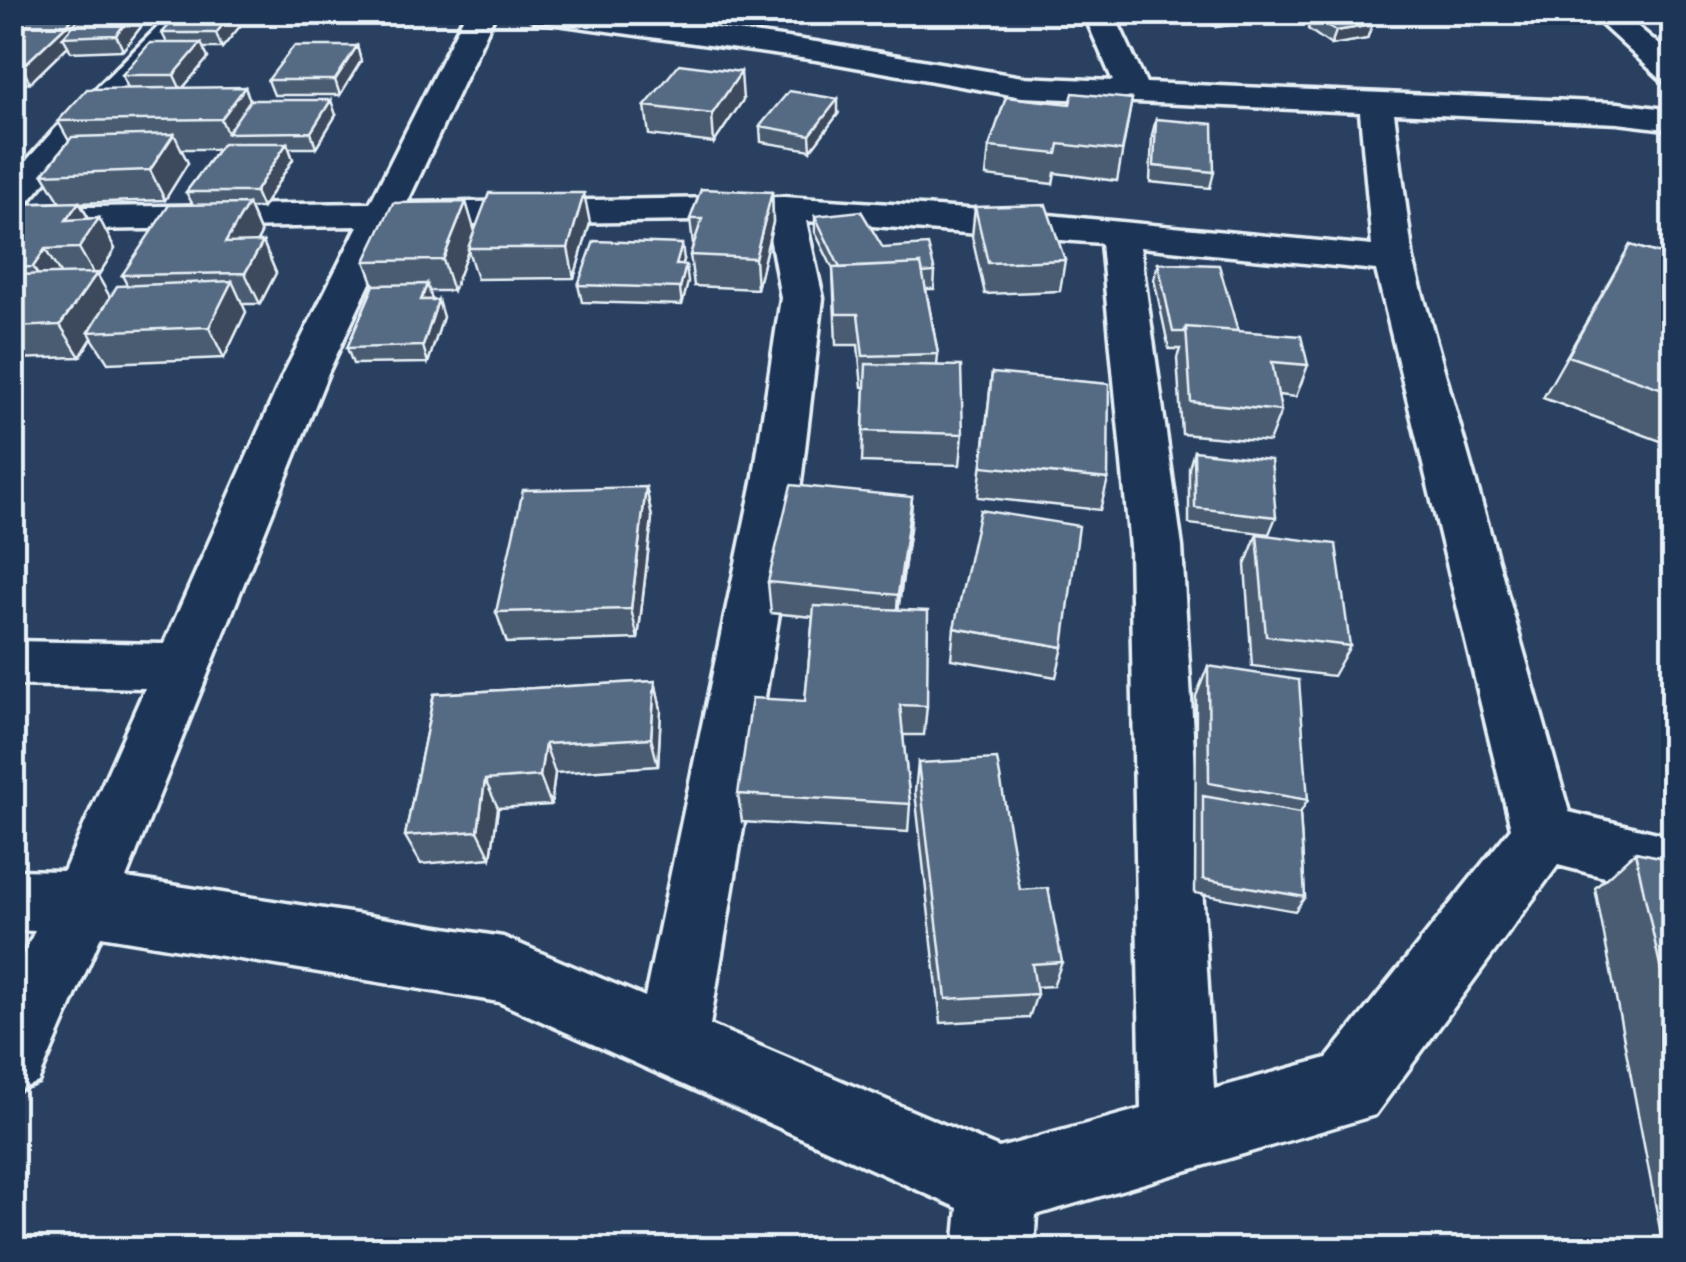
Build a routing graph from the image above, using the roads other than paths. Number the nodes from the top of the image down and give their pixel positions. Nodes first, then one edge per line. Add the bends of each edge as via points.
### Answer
1 (190, 12) edge
2 (481, 12) edge
3 (536, 12) edge
4 (1098, 12) edge
5 (1602, 12) edge
6 (1674, 74) edge
7 (1134, 92) junction
8 (1376, 102) junction
9 (1674, 120) edge
10 (12, 200) edge
11 (784, 208) junction
12 (381, 217) junction
13 (12, 220) edge
14 (1119, 232) junction
15 (1393, 260) junction
16 (12, 663) edge
17 (182, 666) junction
18 (1544, 834) junction
19 (1674, 866) edge
20 (12, 900) edge
21 (83, 902) junction
22 (671, 1044) junction
23 (12, 1056) edge
24 (1179, 1136) junction
25 (996, 1218) edge

1 - 10 street
2 - 12 street
3 - 7 street via 1022,88
4 - 7 street
5 - 6 street
7 - 8 street
8 - 9 street
8 - 15 street
11 - 12 street
11 - 14 street
11 - 22 street via 802,298 777,482
12 - 13 street
12 - 17 street via 306,373
14 - 15 street
14 - 24 street via 1156,547
15 - 18 street
16 - 17 street
17 - 21 street
18 - 19 street
18 - 24 street via 1350,1089
20 - 21 street
21 - 22 street via 503,970
21 - 23 street
22 - 25 street
24 - 25 street

